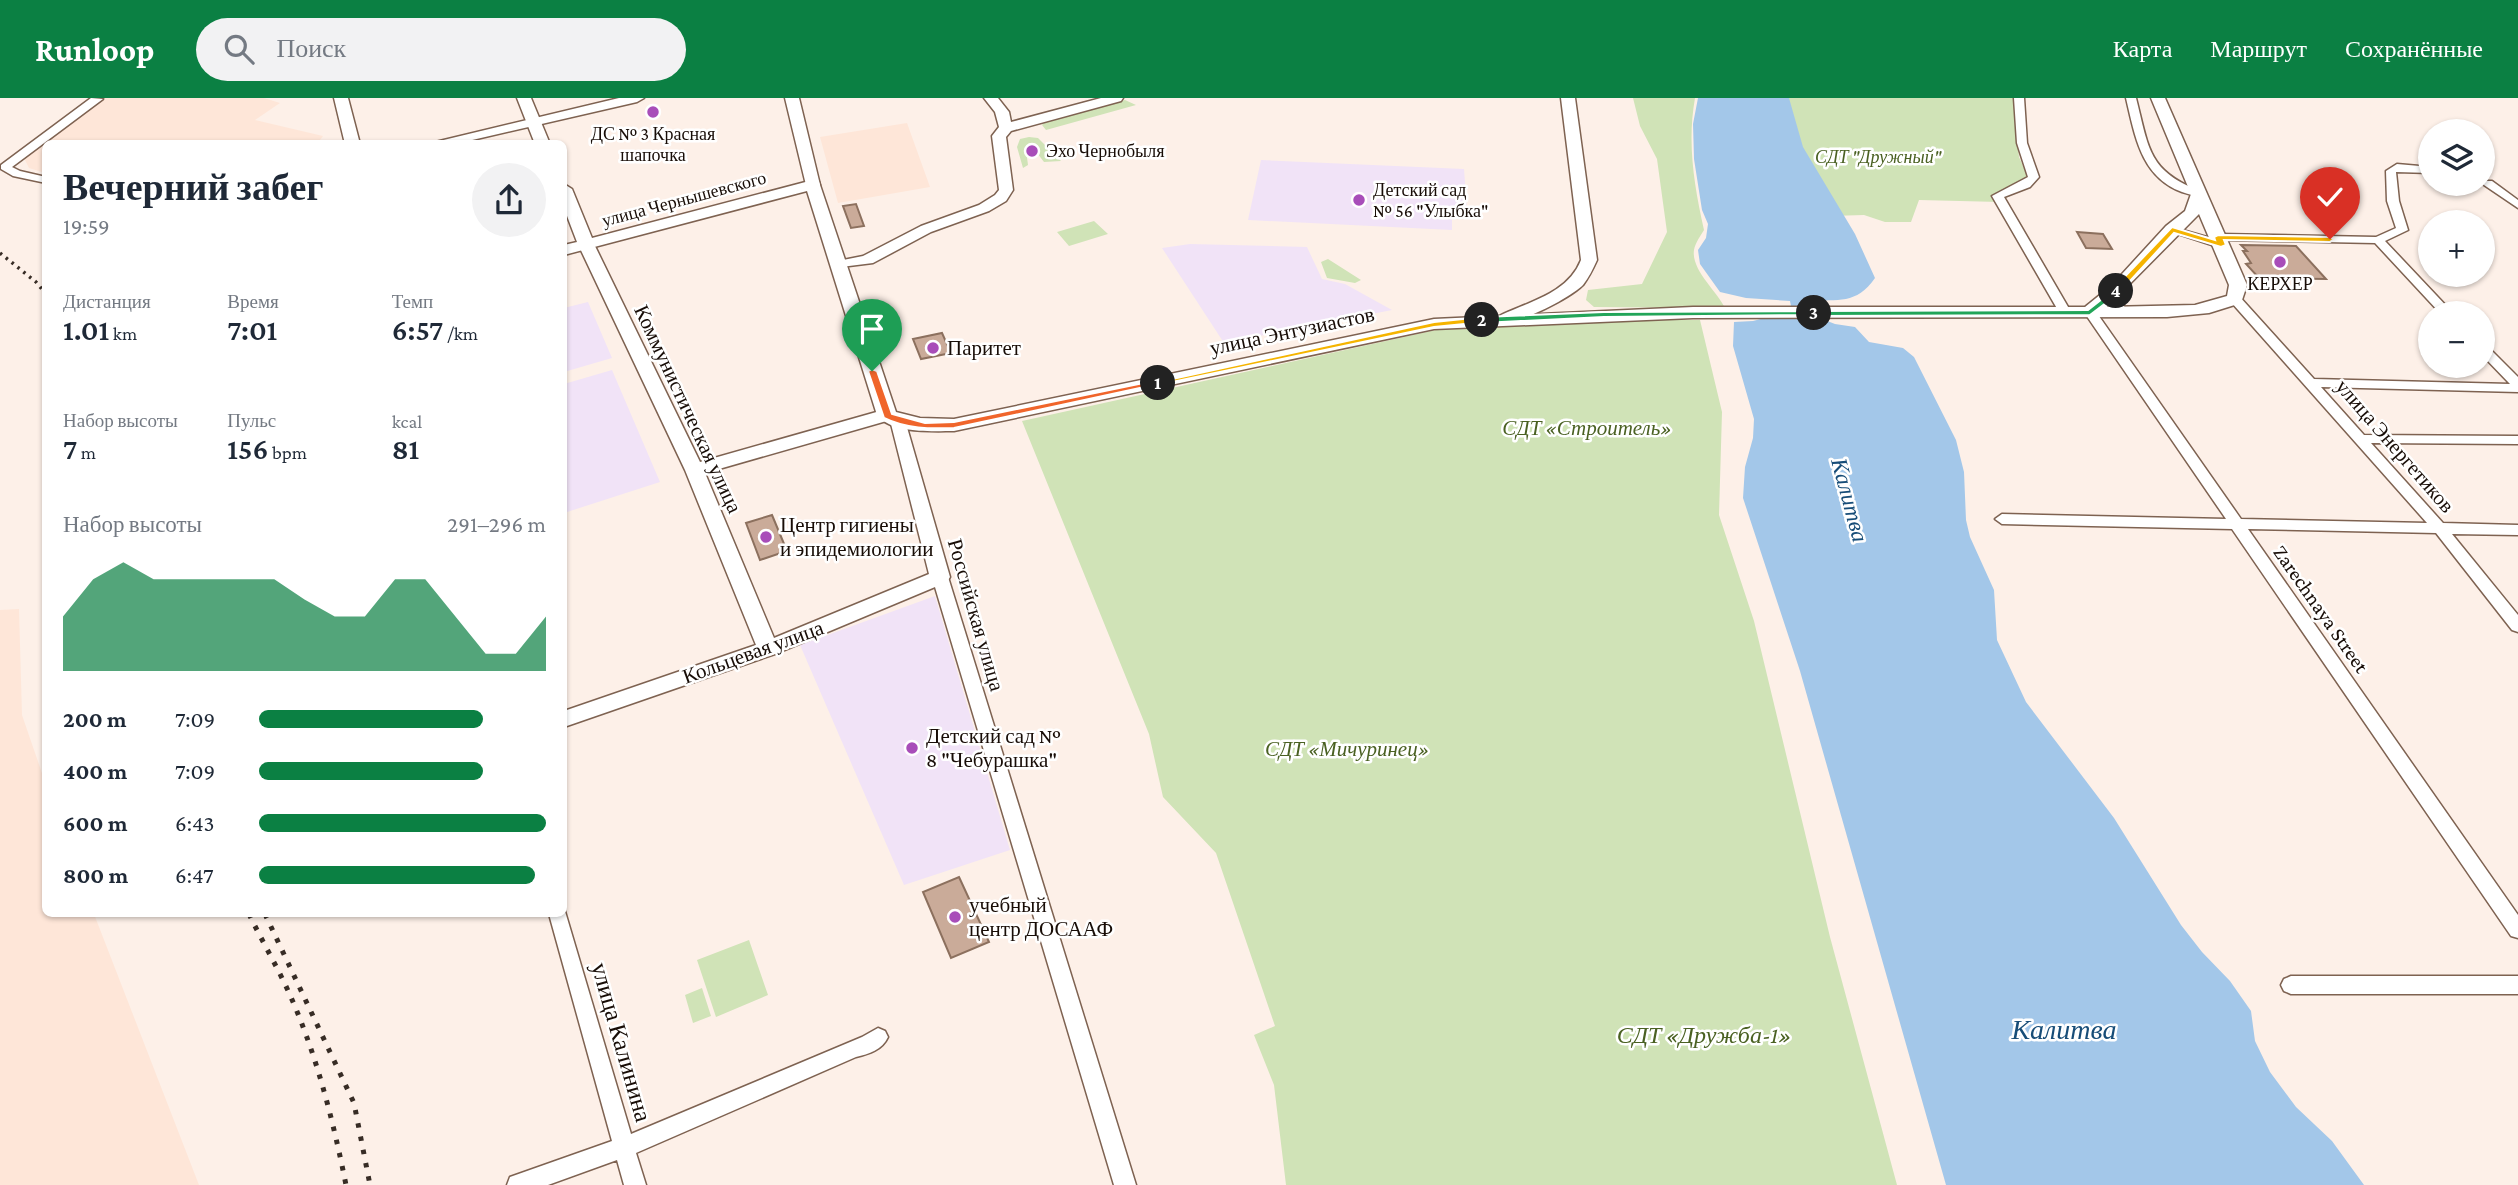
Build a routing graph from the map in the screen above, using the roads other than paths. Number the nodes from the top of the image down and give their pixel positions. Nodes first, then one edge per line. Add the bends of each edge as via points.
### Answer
1 (96, 98) edge
2 (341, 98) edge
3 (524, 98) edge
4 (637, 98) edge
5 (792, 98) edge
6 (991, 98) edge
7 (1116, 98) edge
8 (1568, 98) edge
9 (2019, 98) edge
10 (2131, 98) edge
11 (2158, 98) edge
12 (534, 121) junction
13 (1006, 128) junction
14 (353, 140) edge
15 (451, 140) edge
16 (541, 140) edge
17 (2418, 167) edge
18 (42, 179) edge
19 (2495, 183) edge
20 (813, 186) junction
21 (2518, 187) edge
22 (2495, 188) edge
23 (2199, 194) junction
24 (567, 196) edge
25 (2518, 205) edge
26 (2172, 230) junction
27 (2378, 240) junction
28 (2220, 241) junction
29 (586, 244) junction
30 (567, 249) edge
31 (839, 265) junction
32 (2105, 299) junction
33 (2235, 299) junction
34 (2436, 301) edge
35 (2090, 312) junction
36 (2126, 312) junction
37 (2066, 313) junction
38 (1507, 318) junction
39 (2495, 362) edge
40 (2312, 383) junction
41 (2518, 386) edge
42 (893, 418) junction
43 (2362, 439) junction
44 (2518, 440) edge
45 (694, 470) junction
46 (2002, 519) dead end
47 (2237, 525) junction
48 (2441, 530) junction
49 (2518, 530) edge
50 (940, 578) junction
51 (2518, 626) edge
52 (768, 649) junction
53 (567, 718) edge
54 (559, 917) edge
55 (2518, 930) edge
56 (2291, 985) dead end
57 (2518, 985) edge
58 (878, 1037) dead end
59 (625, 1147) junction
60 (518, 1185) edge
61 (635, 1185) edge
62 (1125, 1185) edge

1 - 18 street via 5,167
2 - 14 main road
3 - 12 main road
4 - 12 street
5 - 20 street, Российская улица
6 - 13 street via 1002,112
7 - 13 street
8 - 38 street via 1589,260 1586,274 1573,287
9 - 37 street via 2022,143 2034,177 2027,186 1998,196
10 - 23 street via 2145,154 2154,170
11 - 23 main road
12 - 15 street
12 - 16 main road
13 - 31 street via 999,136 1006,190 1001,198 867,260
17 - 27 street via 2391,171 2393,201 2402,230
19 - 21 street
20 - 29 main road, улица Чернышевского
20 - 31 main road, Российская улица
22 - 25 street
23 - 26 main road via 2192,213
23 - 28 main road
24 - 29 main road, Коммунистическая улица
26 - 28 street
26 - 32 main road
27 - 28 street
27 - 34 street
28 - 33 main road via 2238,285
29 - 30 main road, улица Чернышевского
29 - 45 street, Коммунистическая улица
31 - 42 main road, Российская улица
32 - 35 main road
32 - 36 street
33 - 36 main road, улица Энтузиастов via 2191,310
33 - 40 street, улица Энергетиков
35 - 36 main road, улица Энтузиастов
35 - 37 main road, улица Энтузиастов
35 - 47 street, Zarechnaya Street
37 - 38 main road, улица Энтузиастов
38 - 42 main road, улица Энтузиастов via 1434,324 954,425 925,426
39 - 41 street
40 - 41 street
40 - 43 street, улица Энергетиков
42 - 45 street
42 - 50 street, Российская улица
43 - 44 street
43 - 48 street, улица Энергетиков
45 - 52 street, Коммунистическая улица
46 - 47 street
47 - 48 street
47 - 55 street, Zarechnaya Street
48 - 49 street
48 - 51 street, улица Энергетиков
50 - 52 street, Кольцевая улица
50 - 62 street, Российская улица
52 - 53 street, Кольцевая улица
54 - 59 street, улица Калинина
56 - 57 street
58 - 59 street
59 - 60 street
59 - 61 street, улица Калинина

